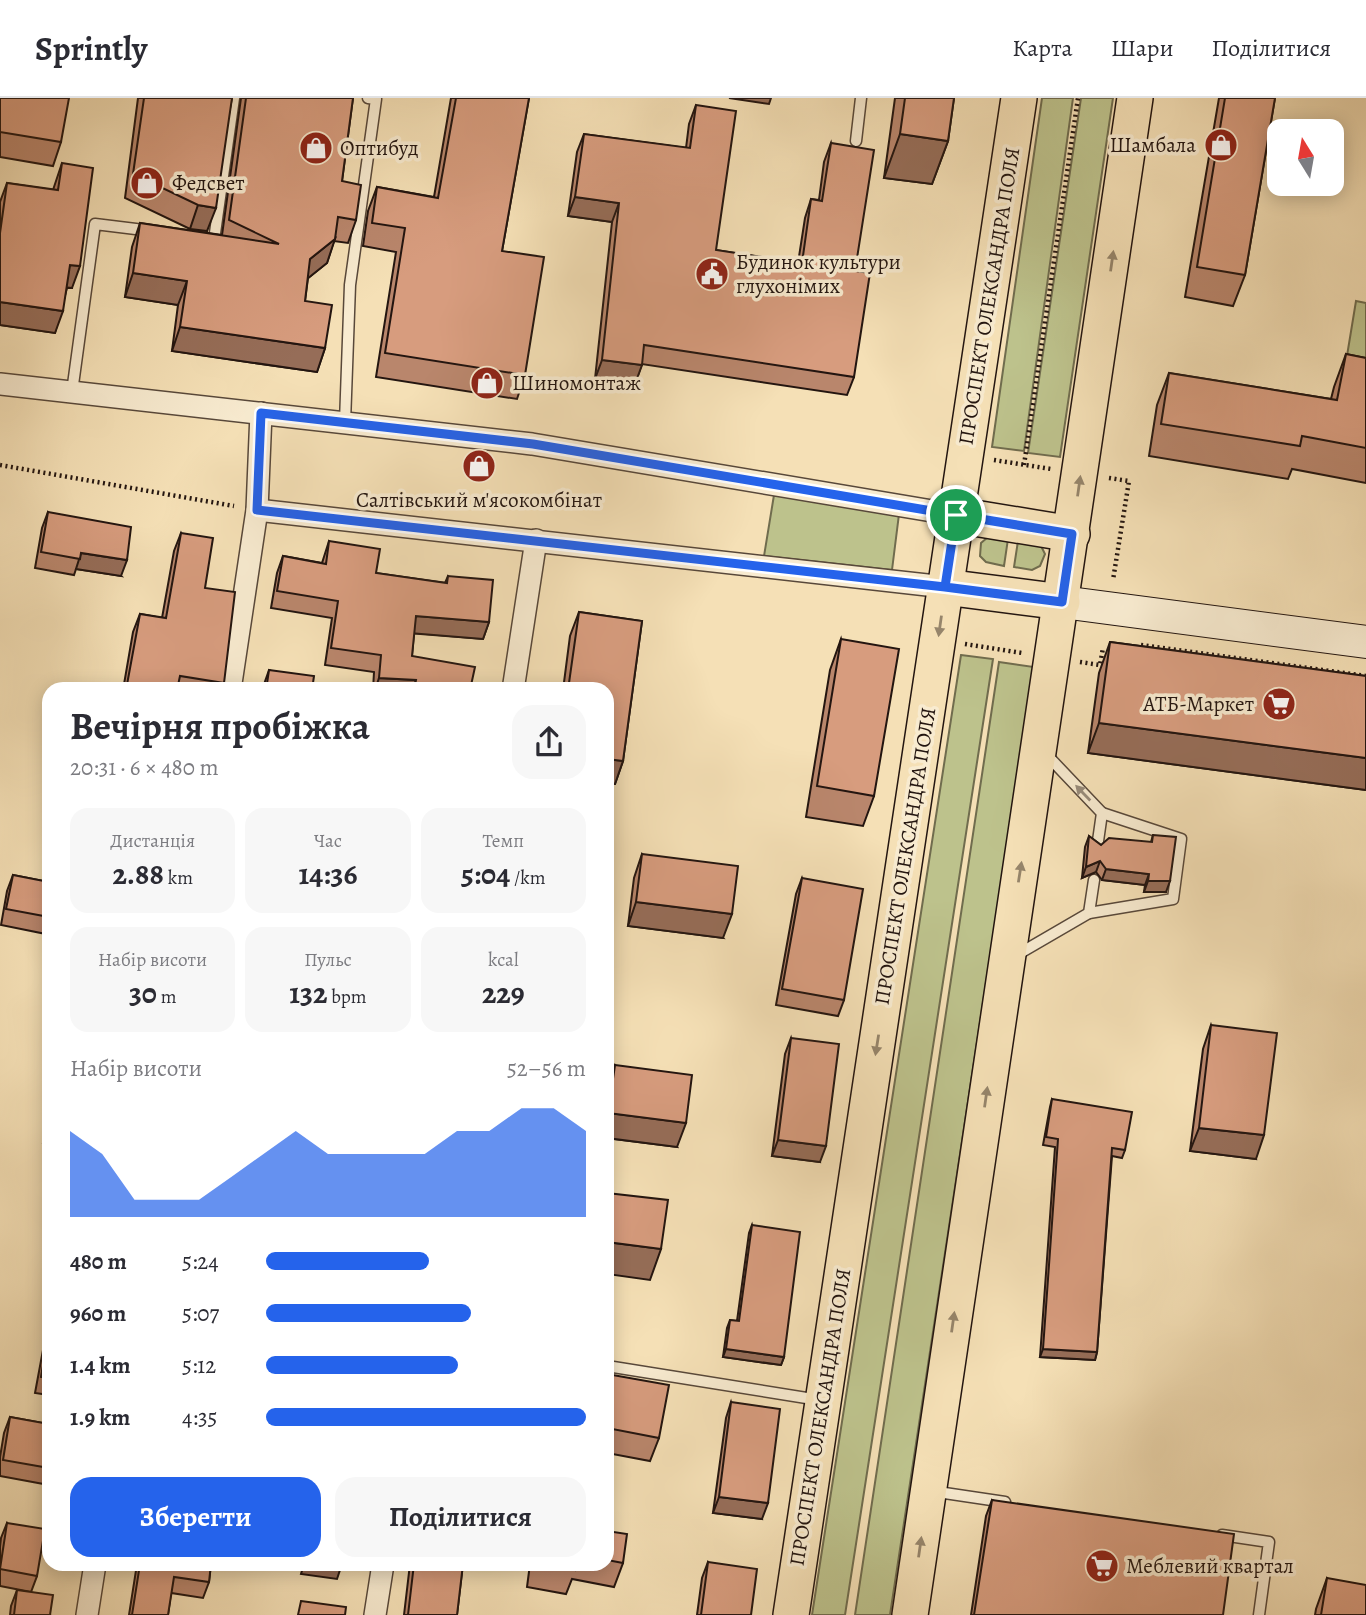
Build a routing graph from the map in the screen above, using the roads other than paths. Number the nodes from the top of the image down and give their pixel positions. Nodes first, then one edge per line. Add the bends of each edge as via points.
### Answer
1 (234, 98) edge
2 (368, 98) edge
3 (861, 98) edge
4 (1019, 98) edge
5 (1135, 98) edge
6 (856, 141) dead end
7 (161, 233) edge
8 (188, 236) edge
9 (0, 384) edge
10 (72, 392) junction
11 (261, 413) junction
12 (345, 422) junction
13 (257, 510) junction
14 (956, 515) junction
15 (1072, 534) junction
16 (536, 540) junction
17 (945, 587) junction
18 (1062, 602) junction
19 (1366, 642) edge
20 (231, 682) edge
21 (514, 682) edge
22 (1039, 747) junction
23 (1102, 813) junction
24 (1097, 848) edge
25 (1094, 880) dead end
26 (1089, 912) junction
27 (1006, 961) junction
28 (614, 1367) edge
29 (823, 1400) junction
30 (929, 1491) junction
31 (1024, 1505) edge
32 (1215, 1534) edge
33 (94, 1571) edge
34 (382, 1571) edge
35 (87, 1615) edge
36 (375, 1615) edge
37 (791, 1615) edge
38 (910, 1615) edge
39 (1259, 1615) edge

1 - 8 lane via 214,240
2 - 12 lane via 376,99 351,285
3 - 6 lane
4 - 14 main road, ПРОСПЕКТ ОЛЕКСАНДРА ПОЛЯ
15 -> 5 main road
7 - 10 lane via 95,223
9 - 10 street
10 - 11 street
11 - 12 street
11 - 13 street
12 - 14 street via 533,444
13 - 16 street
13 - 20 street
14 - 15 main road
14 - 17 main road, ПРОСПЕКТ ОЛЕКСАНДРА ПОЛЯ
15 - 18 main road
16 - 17 street
16 - 21 street
17 - 18 main road
17 -> 29 main road, ПРОСПЕКТ ОЛЕКСАНДРА ПОЛЯ
18 - 19 main road
18 - 22 main road
23 -> 22 lane
27 -> 22 main road
23 - 24 lane
23 - 26 lane via 1181,839 1173,899
25 - 26 lane
26 - 27 lane
30 -> 27 main road
28 - 29 lane
29 - 37 main road, ПРОСПЕКТ ОЛЕКСАНДРА ПОЛЯ
30 - 31 lane
38 -> 30 main road
32 - 39 lane via 1269,1542
33 - 35 street
34 - 36 street

